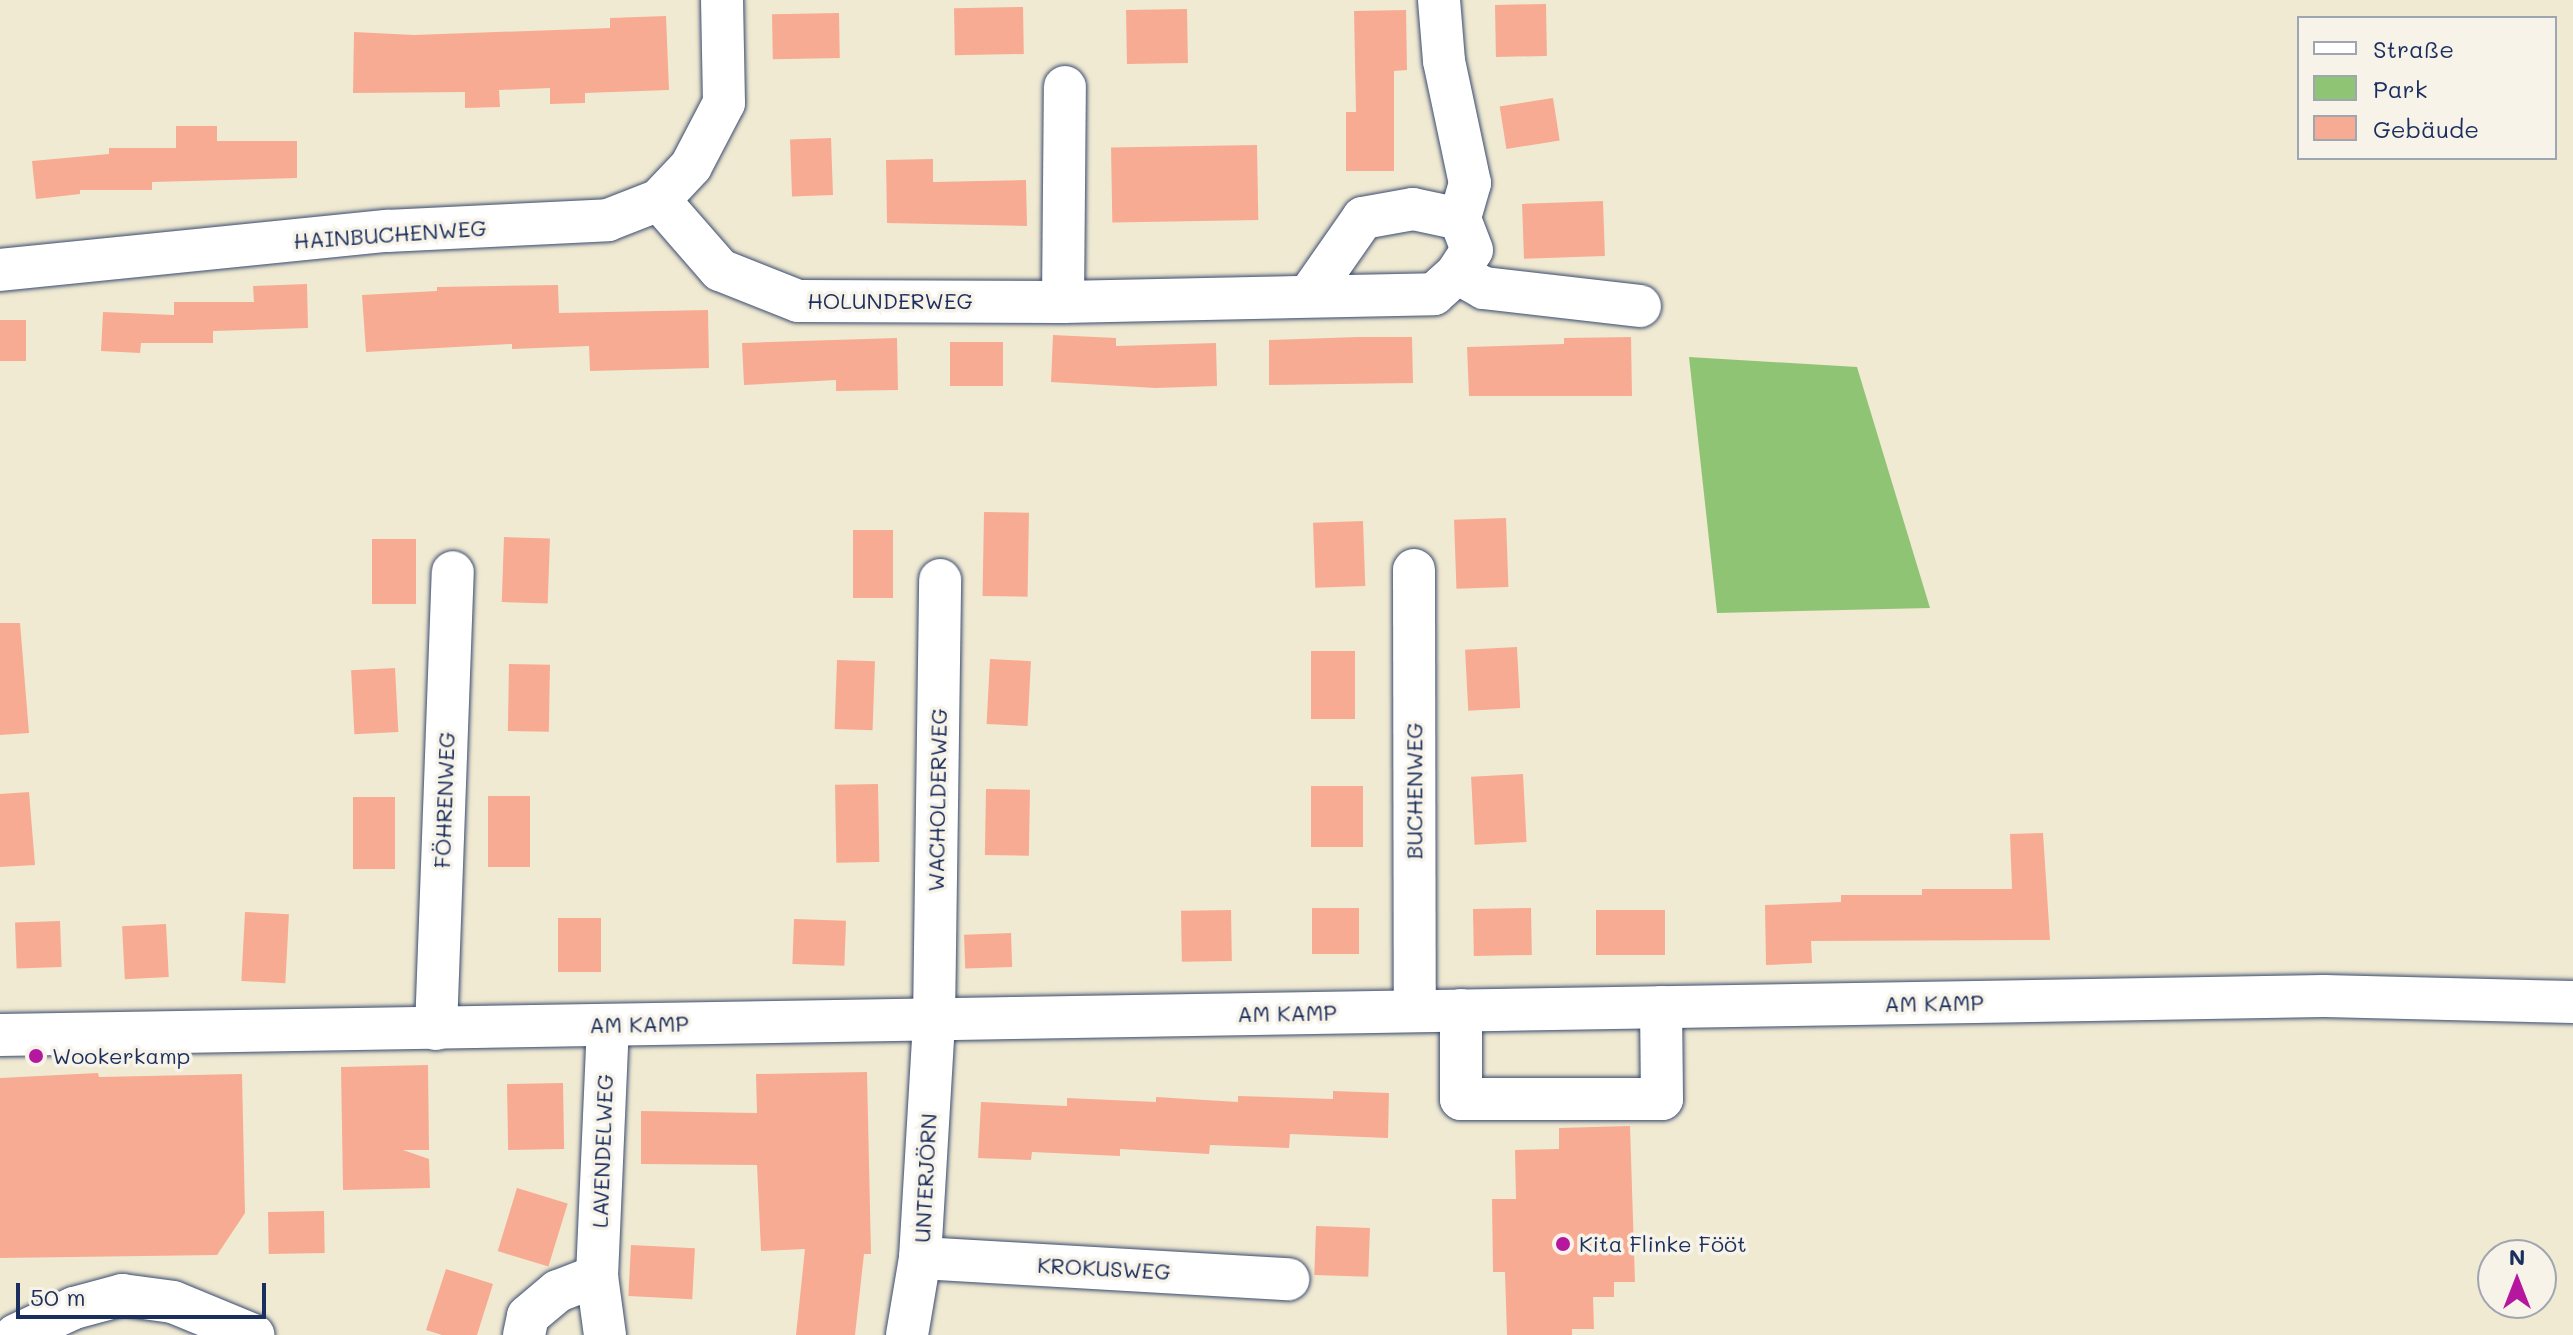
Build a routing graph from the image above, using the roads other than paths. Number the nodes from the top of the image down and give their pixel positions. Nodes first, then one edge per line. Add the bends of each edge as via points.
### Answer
1 (722, 0) edge
2 (1439, 0) edge
3 (1065, 87) dead end
4 (659, 200) junction
5 (1460, 219) junction
6 (0, 270) edge
7 (1457, 273) junction
8 (1310, 294) junction
9 (1063, 302) junction
10 (1640, 306) dead end
11 (1414, 570) dead end
12 (453, 572) dead end
13 (940, 580) dead end
14 (2573, 1002) edge
15 (1661, 1007) junction
16 (1461, 1010) junction
17 (1415, 1011) junction
18 (934, 1020) junction
19 (608, 1025) junction
20 (436, 1029) junction
21 (0, 1035) edge
22 (920, 1258) junction
23 (597, 1276) junction
24 (1288, 1279) dead end
25 (16, 1335) edge
26 (253, 1335) edge
27 (524, 1335) edge
28 (605, 1335) edge
29 (907, 1335) edge

1 - 4 street, HAINBUCHENWEG via 724,103 691,166
2 - 5 street via 1444,61 1470,183
3 - 9 street
4 - 6 street, HAINBUCHENWEG via 608,220 387,231
4 - 9 street, HOLUNDERWEG via 720,270 798,301
5 - 7 street via 1472,250
5 - 8 street via 1413,209 1363,218
7 - 8 street, HOLUNDERWEG via 1434,294
7 - 10 street via 1484,288
8 - 9 street, HOLUNDERWEG
11 - 17 street, BUCHENWEG
12 - 20 street, FÖHRENWEG
13 - 18 street, WACHOLDERWEG
14 - 15 street, AM KAMP via 2324,996
15 - 16 street, AM KAMP
15 - 16 street via 1662,1099 1461,1099
16 - 17 street, AM KAMP
17 - 18 street, AM KAMP
18 - 19 street, AM KAMP
18 - 22 street, UNTERJÖRN
19 - 20 street, AM KAMP
19 - 23 street, LAVENDELWEG
20 - 21 street, AM KAMP
22 - 24 street, KROKUSWEG
22 - 29 street, UNTERJÖRN
23 - 27 street via 558,1291 528,1316
23 - 28 street, LAVENDELWEG
25 - 26 street via 74,1308 122,1295 173,1302

